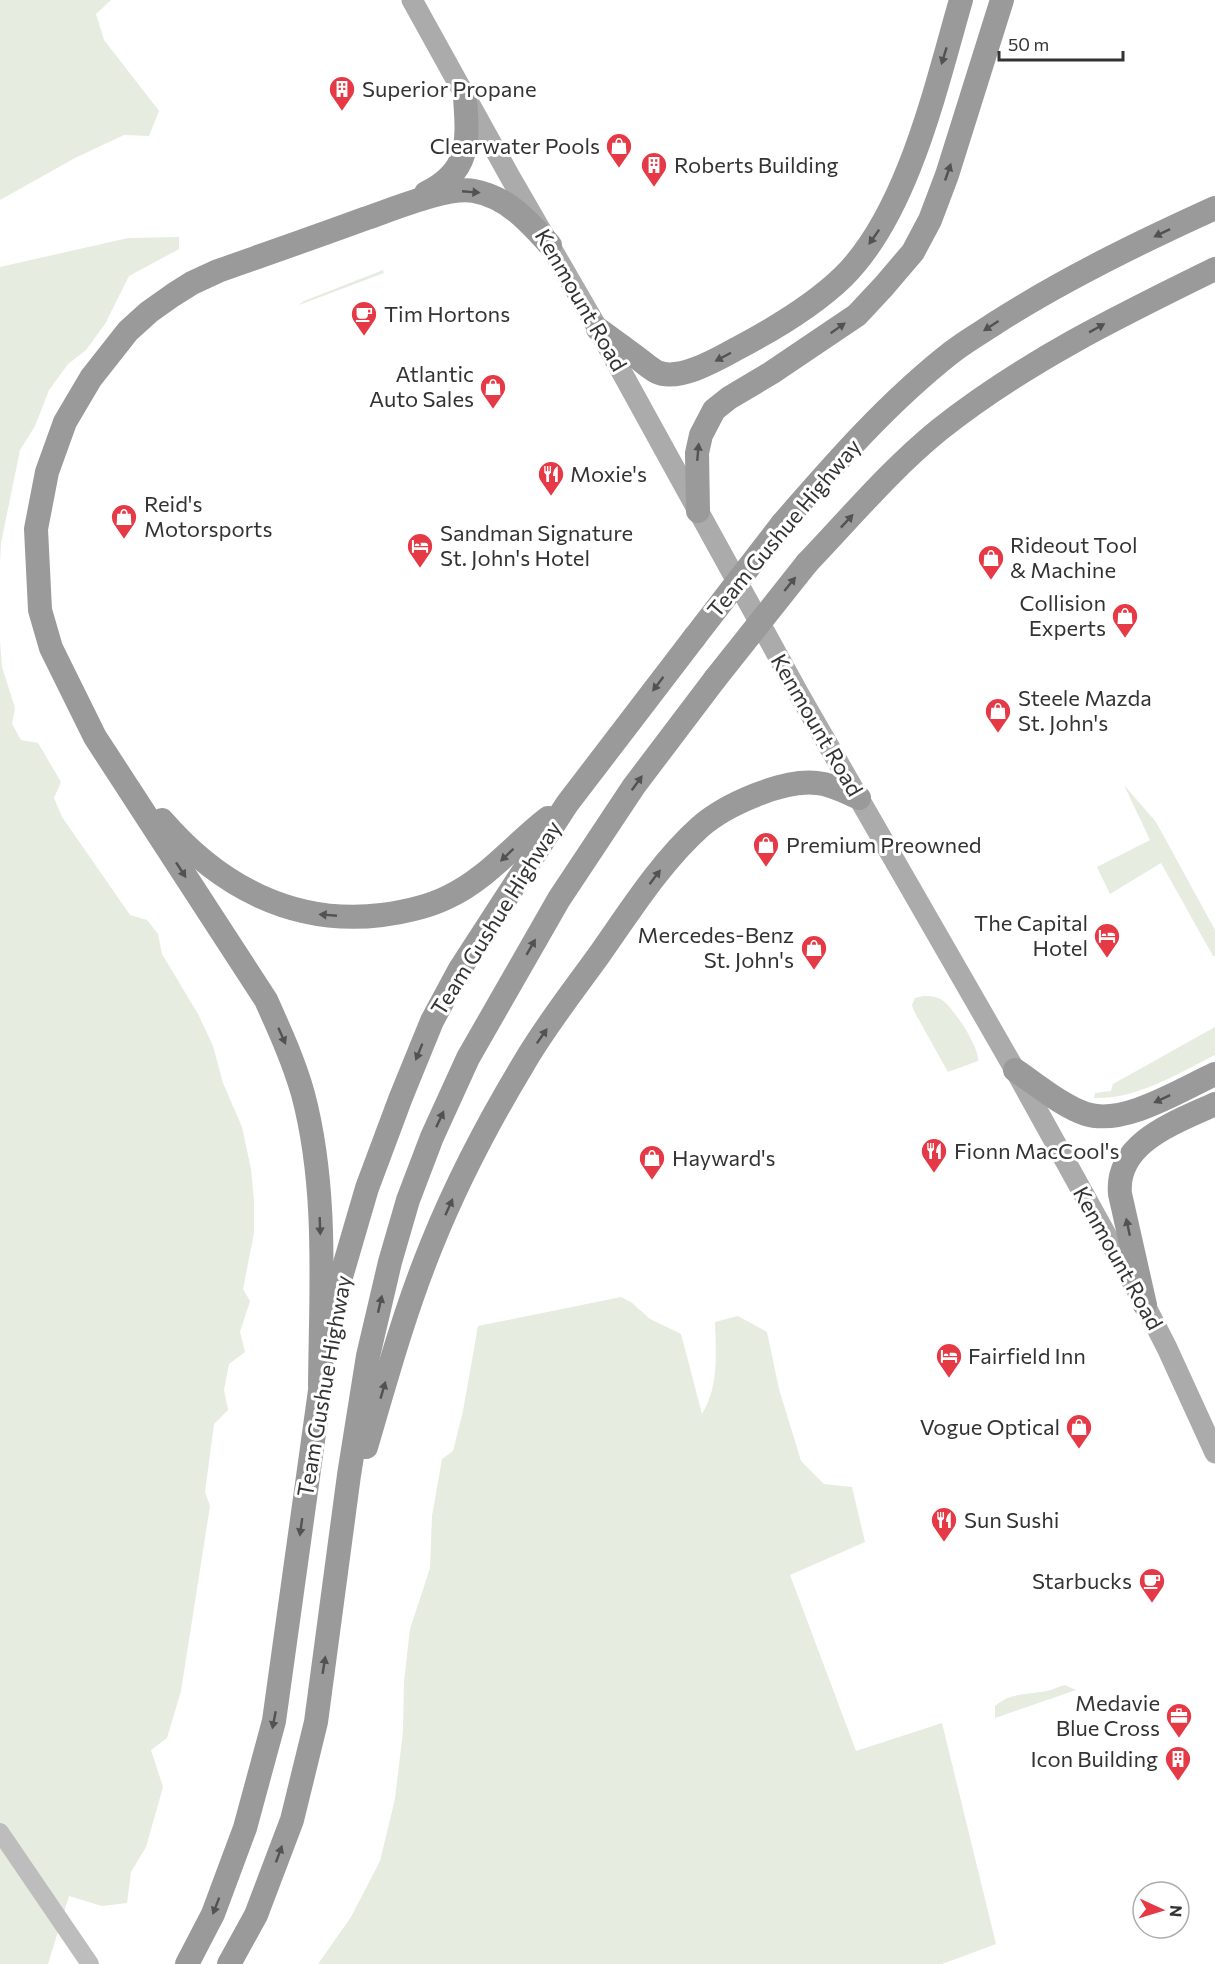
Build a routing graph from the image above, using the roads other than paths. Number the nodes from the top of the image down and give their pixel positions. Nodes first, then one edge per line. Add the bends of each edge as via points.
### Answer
1 (412, 0) edge
2 (961, 0) edge
3 (1002, 0) edge
4 (465, 97) junction
5 (394, 208) junction
6 (1215, 208) edge
7 (549, 245) junction
8 (1215, 269) edge
9 (598, 329) junction
10 (698, 511) junction
11 (115, 767) junction
12 (859, 798) junction
13 (567, 804) junction
14 (1015, 1070) junction
15 (1215, 1074) edge
16 (1215, 1104) edge
17 (1145, 1305) junction
18 (320, 1385) junction
19 (1215, 1453) edge
20 (340, 1548) junction
21 (0, 1832) edge
22 (90, 1964) edge
23 (187, 1964) edge
24 (229, 1964) edge

1 - 4 main road, Kenmount Road
2 -> 9 highway via 900,190 877,235 843,277 762,335 716,361 673,375 658,372
10 -> 3 highway via 697,453 700,435 714,410 857,315 913,252 947,175
4 - 5 highway via 468,137 459,169 436,188
4 - 7 main road, Kenmount Road
5 -> 7 highway via 448,192 470,190 487,194 519,212
5 - 11 highway via 218,271 183,289 128,331 91,378 65,422 47,472 36,528 40,610 51,648 71,692
6 -> 13 highway, Team Gushue Highway, bridge via 1104,261 1028,303 953,351 894,402 782,524
7 - 9 main road, Kenmount Road
20 -> 8 highway, Team Gushue Highway, bridge via 368,1356 408,1200 432,1137 468,1058 559,899 634,786 807,563 901,464 958,416 1046,356
9 - 10 main road, Kenmount Road
10 - 12 main road, Kenmount Road
13 -> 11 highway via 493,868 448,897 405,912 357,918 310,914 263,899 222,876 169,829
11 -> 18 highway via 254,980 286,1045 314,1147 321,1270
12 - 14 main road, Kenmount Road
20 -> 12 highway via 401,1330 432,1244 470,1160 532,1051 660,870 701,827 749,799 800,783 829,784
13 -> 18 highway, Team Gushue Highway via 460,969 432,1021 368,1188 341,1277
15 -> 14 highway via 1140,1109 1103,1117 1085,1114
14 - 17 main road, Kenmount Road
17 -> 16 highway via 1120,1194 1123,1166 1149,1137
17 - 19 main road, Kenmount Road
18 -> 23 highway, Team Gushue Highway via 274,1721 245,1828 213,1914
24 -> 20 highway, Team Gushue Highway via 256,1915 292,1820 316,1722
21 - 22 street

